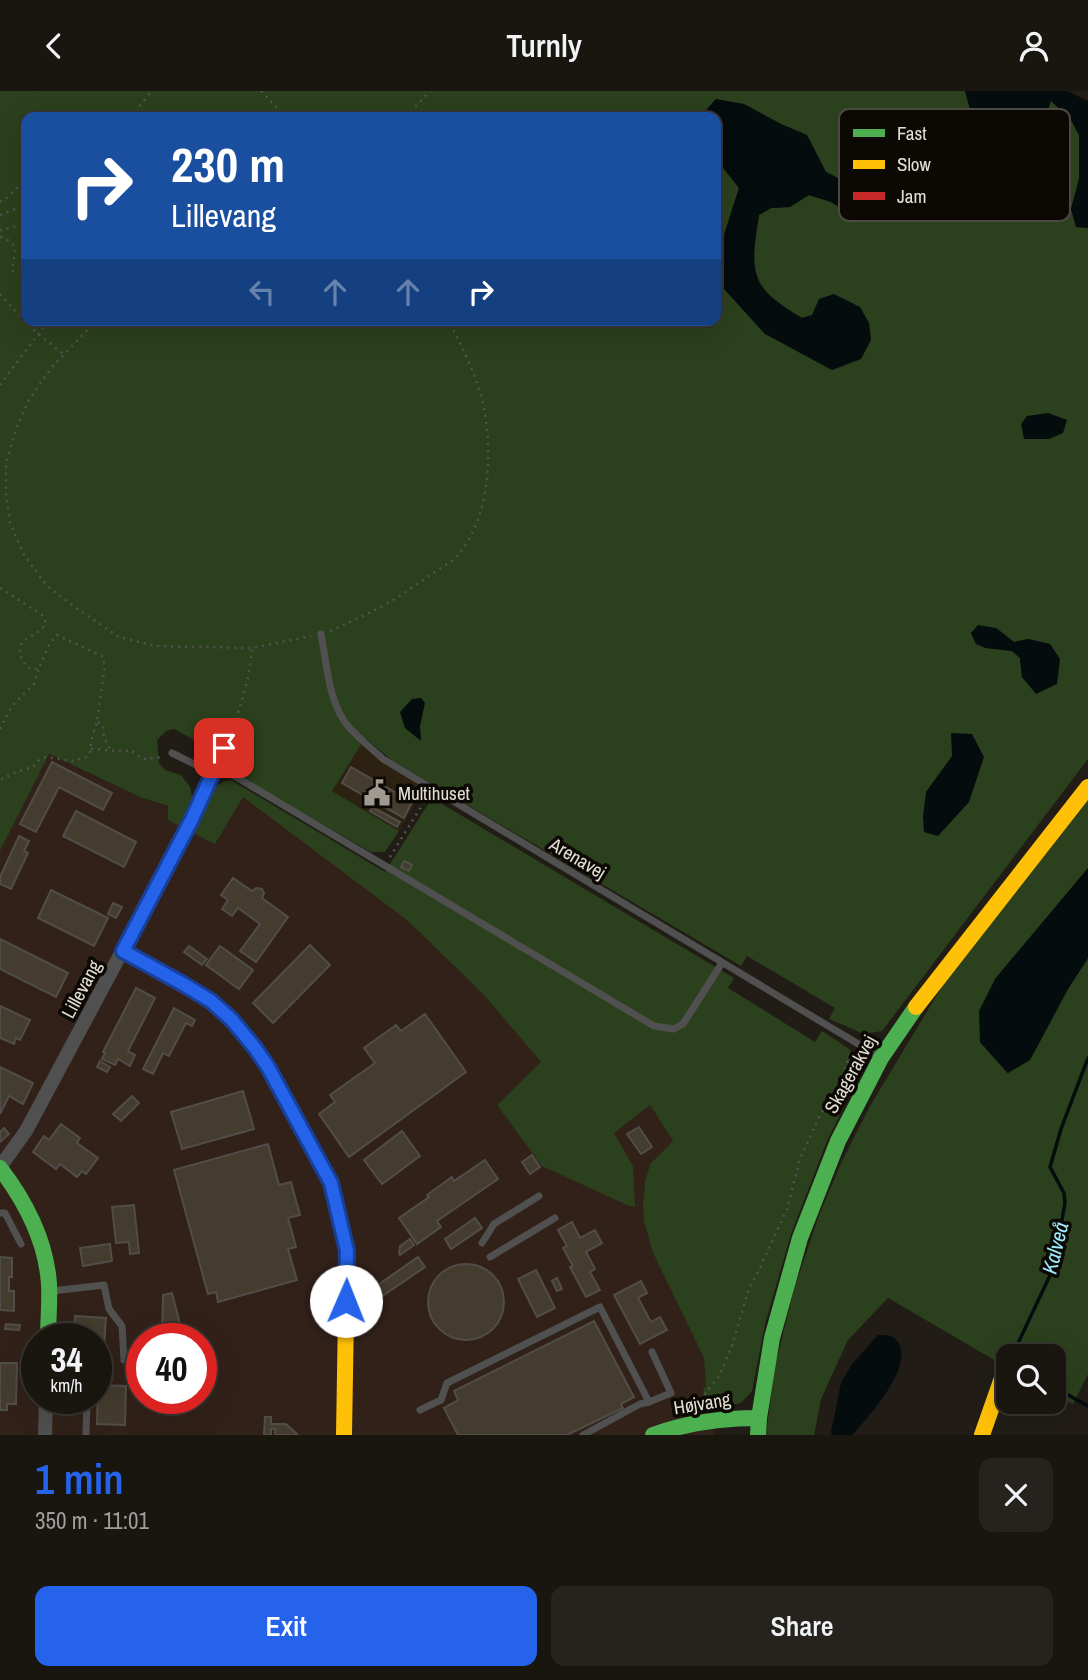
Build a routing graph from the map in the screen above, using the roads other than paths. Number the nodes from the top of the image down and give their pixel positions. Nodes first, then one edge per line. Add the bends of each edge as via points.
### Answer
1 (321, 634) road end
2 (224, 748) road end
3 (172, 753) road end
4 (214, 769) junction
5 (1088, 787) edge
6 (165, 871) joint
7 (123, 951) junction
8 (722, 963) junction
9 (881, 1058) junction
10 (0, 1167) edge
11 (539, 1196) dead end
12 (0, 1213) edge
13 (555, 1218) dead end
14 (482, 1243) dead end
15 (21, 1244) dead end
16 (490, 1257) dead end
17 (49, 1291) junction
18 (48, 1323) edge
19 (652, 1352) dead end
20 (124, 1360) dead end
21 (996, 1395) edge
22 (649, 1402) junction
23 (420, 1410) dead end
24 (46, 1414) edge
25 (87, 1414) edge
26 (759, 1418) junction
27 (593, 1433) edge
28 (45, 1435) edge
29 (86, 1435) edge
30 (344, 1435) edge
31 (583, 1435) edge
32 (653, 1435) edge
33 (758, 1435) edge
34 (982, 1435) edge

1 - 8 lane, Arenavej via 332,695 345,723 383,759
2 - 4 lane, Lillevang
3 - 4 lane
4 - 6 lane, Lillevang
4 - 8 lane via 654,1026 674,1029 683,1024
5 - 9 street, Skagerakvej via 923,996
6 - 7 street, Lillevang
7 - 10 street, Lillevang via 26,1131
7 - 30 street via 211,1001 232,1020 268,1067 331,1183 347,1251
8 - 9 lane, Arenavej
9 - 26 street, Skagerakvej via 838,1141 800,1238 772,1338
10 - 17 street via 26,1206 41,1241
11 - 14 lane via 494,1224
12 - 15 lane via 5,1213
13 - 16 lane
17 - 18 street
17 - 20 lane via 104,1285 109,1309 122,1327
19 - 22 lane via 671,1393
21 - 34 street
22 - 23 lane via 600,1307 447,1383 441,1400
22 - 27 lane
24 - 28 street
25 - 29 lane
26 - 32 street, Højvang via 713,1418
26 - 33 street, Skagerakvej
27 - 31 lane

